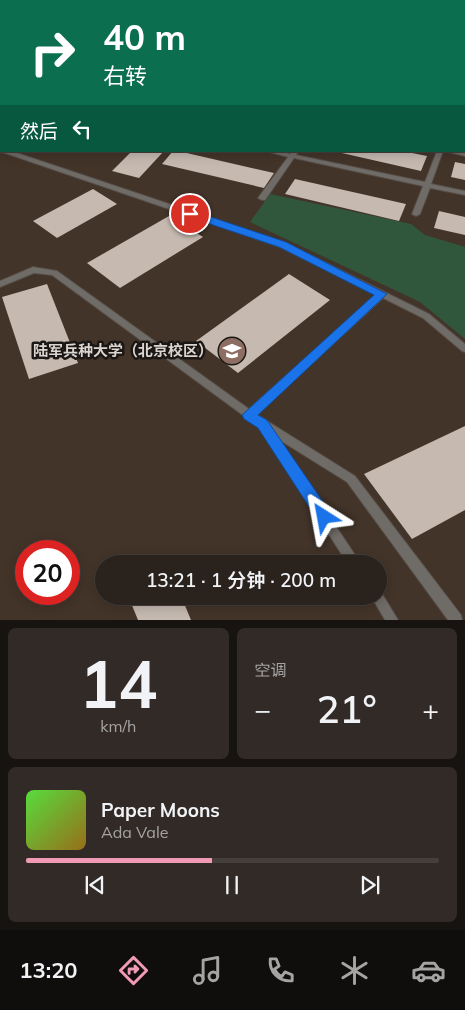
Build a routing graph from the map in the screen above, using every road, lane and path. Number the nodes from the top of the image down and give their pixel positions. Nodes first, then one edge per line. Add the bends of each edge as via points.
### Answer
1 (8, 152) edge
2 (277, 152) edge
3 (440, 152) edge
4 (294, 154) edge
5 (427, 185) junction
6 (465, 193) edge
7 (262, 198) dead end
8 (416, 214) dead end
9 (0, 284) edge
10 (382, 294) junction
11 (465, 349) edge
12 (249, 415) junction
13 (262, 424) junction
14 (349, 555) edge
15 (383, 605) edge
16 (392, 620) edge
17 (456, 620) edge

1 - 10 lane via 283,245
2 - 4 lane
3 - 5 lane
4 - 5 lane
4 - 7 lane
5 - 6 lane
5 - 8 lane
9 - 12 lane via 33,270 54,272
10 - 11 lane via 426,316
10 - 12 lane
12 - 13 lane
13 - 14 lane
13 - 17 lane via 351,479
15 - 16 lane

